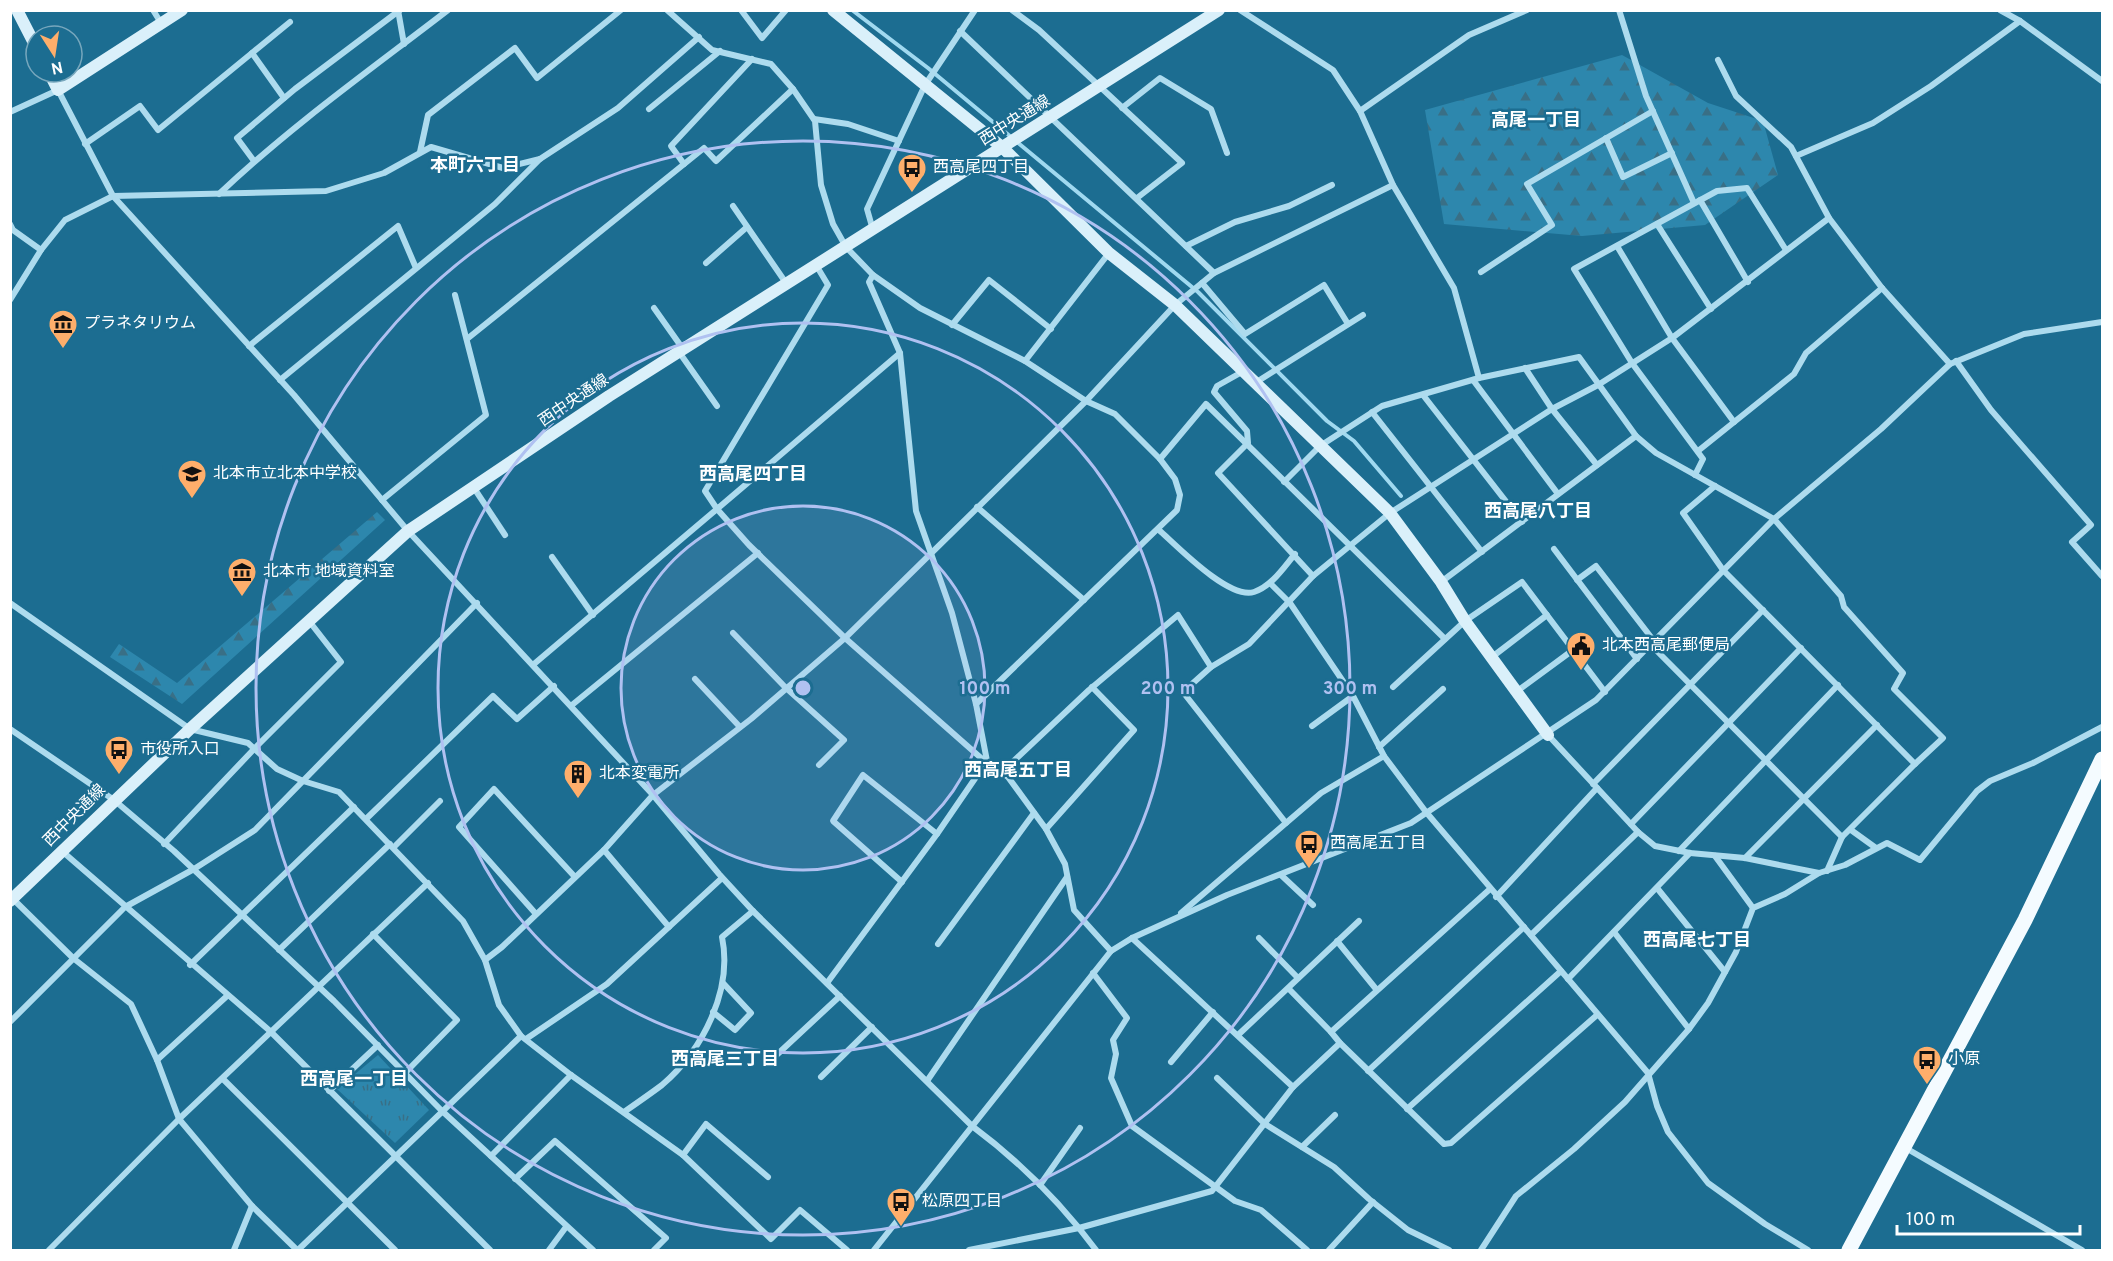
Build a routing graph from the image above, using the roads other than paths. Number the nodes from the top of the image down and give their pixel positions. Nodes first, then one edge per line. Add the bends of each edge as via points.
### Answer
1 (17, 10) edge
2 (153, 10) edge
3 (182, 10) edge
4 (448, 10) edge
5 (621, 10) edge
6 (667, 10) edge
7 (741, 10) edge
8 (786, 10) edge
9 (833, 10) edge
10 (975, 10) edge
11 (1012, 10) edge
12 (1219, 10) edge
13 (1240, 10) edge
14 (1527, 10) edge
15 (1619, 10) edge
16 (2000, 10) edge
17 (398, 11) edge
18 (2020, 21) junction
19 (290, 22) dead end
20 (161, 23) junction
21 (24, 24) edge
22 (960, 31) junction
23 (699, 37) junction
24 (404, 44) junction
25 (720, 51) junction
26 (252, 53) junction
27 (753, 59) junction
28 (1718, 60) dead end
29 (2103, 81) edge
30 (55, 84) edge
31 (925, 85) junction
32 (1100, 87) junction
33 (793, 89) junction
34 (58, 90) junction
35 (284, 98) junction
36 (1122, 108) junction
37 (649, 109) dead end
38 (1360, 111) junction
39 (1653, 111) junction
40 (10, 112) edge
41 (1053, 117) junction
42 (814, 119) junction
43 (1606, 138) junction
44 (899, 141) junction
45 (85, 144) junction
46 (1003, 148) junction
47 (420, 152) junction
48 (1227, 153) dead end
49 (1672, 153) junction
50 (1796, 156) junction
51 (540, 159) junction
52 (254, 161) junction
53 (684, 164) junction
54 (1332, 185) dead end
55 (1394, 185) junction
56 (219, 194) junction
57 (113, 196) junction
58 (1137, 198) junction
59 (1697, 201) junction
60 (733, 206) dead end
61 (1829, 218) junction
62 (10, 224) edge
63 (1657, 224) junction
64 (747, 227) junction
65 (873, 230) junction
66 (1186, 246) junction
67 (1617, 246) junction
68 (846, 247) junction
69 (41, 250) junction
70 (1785, 250) junction
71 (1109, 252) junction
72 (706, 263) dead end
73 (816, 265) junction
74 (416, 268) junction
75 (1481, 272) dead end
76 (1214, 273) junction
77 (873, 275) junction
78 (1748, 282) junction
79 (786, 283) junction
80 (1202, 283) junction
81 (1882, 288) junction
82 (455, 295) dead end
83 (10, 300) edge
84 (1175, 305) junction
85 (654, 308) dead end
86 (1711, 309) junction
87 (1363, 315) dead end
88 (2103, 322) edge
89 (1348, 324) junction
90 (952, 325) junction
91 (1051, 329) junction
92 (1672, 338) junction
93 (466, 339) junction
94 (249, 346) junction
95 (681, 351) junction
96 (900, 353) junction
97 (1025, 361) junction
98 (1953, 362) junction
99 (1632, 363) junction
100 (1525, 368) junction
101 (1242, 372) junction
102 (1476, 379) junction
103 (280, 380) junction
104 (1254, 383) junction
105 (1598, 385) junction
106 (1423, 394) junction
107 (1086, 401) junction
108 (717, 406) dead end
109 (1552, 409) junction
110 (1372, 412) junction
111 (1734, 422) junction
112 (1513, 434) junction
113 (1636, 436) junction
114 (1246, 445) junction
115 (1320, 446) junction
116 (1698, 451) junction
117 (1160, 459) junction
118 (1472, 460) junction
119 (1597, 465) junction
120 (1695, 475) junction
121 (1284, 482) junction
122 (1432, 486) junction
123 (1715, 486) junction
124 (474, 488) junction
125 (1558, 494) junction
126 (382, 500) junction
127 (977, 507) junction
128 (717, 508) junction
129 (1390, 513) junction
130 (1774, 519) junction
131 (1522, 522) junction
132 (1159, 530) junction
133 (408, 531) junction
134 (505, 535) dead end
135 (1349, 546) junction
136 (1554, 549) dead end
137 (1482, 552) junction
138 (758, 553) junction
139 (930, 553) junction
140 (1295, 554) junction
141 (552, 557) dead end
142 (1723, 570) junction
143 (1313, 576) junction
144 (2103, 576) edge
145 (1577, 580) junction
146 (1441, 582) junction
147 (1270, 583) junction
148 (1084, 600) junction
149 (10, 603) edge
150 (477, 603) junction
151 (1290, 603) junction
152 (1763, 610) junction
153 (593, 615) junction
154 (1547, 615) junction
155 (309, 621) junction
156 (1465, 621) junction
157 (733, 633) dead end
158 (845, 638) junction
159 (1446, 639) junction
160 (1652, 643) junction
161 (1801, 648) junction
162 (1573, 650) junction
163 (1492, 657) junction
164 (1637, 659) junction
165 (534, 664) junction
166 (1211, 667) junction
167 (695, 679) dead end
168 (1692, 684) junction
169 (1838, 685) junction
170 (555, 686) junction
171 (785, 687) junction
172 (1092, 687) junction
173 (1393, 687) dead end
174 (1443, 689) dead end
175 (1515, 692) junction
176 (1605, 692) junction
177 (1353, 696) junction
178 (976, 704) junction
179 (572, 705) junction
180 (1730, 722) junction
181 (1877, 725) junction
182 (1312, 726) dead end
183 (740, 727) junction
184 (2103, 727) edge
185 (10, 729) edge
186 (190, 729) junction
187 (1548, 735) junction
188 (1379, 747) junction
189 (255, 748) junction
190 (1384, 756) junction
191 (2103, 759) edge
192 (1767, 760) junction
193 (987, 761) junction
194 (1915, 764) junction
195 (819, 765) dead end
196 (1001, 773) junction
197 (303, 781) junction
198 (1595, 786) junction
199 (653, 795) junction
200 (1805, 798) junction
201 (114, 800) junction
202 (440, 801) dead end
203 (354, 807) junction
204 (1426, 812) junction
205 (1034, 813) junction
206 (366, 819) junction
207 (1286, 823) junction
208 (1631, 824) junction
209 (1046, 829) junction
210 (1851, 830) junction
211 (1638, 832) junction
212 (937, 834) junction
213 (1842, 837) junction
214 (164, 844) junction
215 (392, 845) junction
216 (1876, 848) junction
217 (604, 850) junction
218 (1679, 851) junction
219 (63, 852) junction
220 (1690, 853) junction
221 (1715, 856) junction
222 (1745, 858) junction
223 (194, 869) junction
224 (1823, 872) junction
225 (1281, 874) junction
226 (575, 877) junction
227 (1067, 877) junction
228 (722, 878) junction
229 (902, 882) junction
230 (428, 883) junction
231 (1657, 888) junction
232 (1490, 889) junction
233 (1496, 897) junction
234 (11, 899) edge
235 (1313, 905) dead end
236 (125, 907) junction
237 (1753, 908) junction
238 (753, 911) junction
239 (536, 914) junction
240 (242, 915) junction
241 (1174, 919) junction
242 (1359, 921) dead end
243 (669, 927) junction
244 (1524, 927) junction
245 (1614, 932) junction
246 (373, 934) junction
247 (1531, 935) junction
248 (1132, 938) junction
249 (1259, 938) dead end
250 (1337, 941) junction
251 (938, 944) dead end
252 (279, 950) junction
253 (1111, 951) junction
254 (73, 958) junction
255 (485, 960) junction
256 (190, 965) junction
257 (1561, 971) junction
258 (1725, 972) junction
259 (1093, 973) junction
260 (1298, 978) junction
261 (1568, 979) junction
262 (723, 983) junction
263 (827, 983) junction
264 (318, 986) junction
265 (1289, 989) junction
266 (1376, 989) junction
267 (227, 996) junction
268 (840, 996) junction
269 (713, 1012) junction
270 (1213, 1012) junction
271 (1597, 1015) junction
272 (10, 1022) edge
273 (872, 1027) junction
274 (1689, 1029) junction
275 (270, 1031) junction
276 (1331, 1032) junction
277 (1238, 1035) junction
278 (524, 1037) junction
279 (1340, 1043) junction
280 (378, 1045) junction
281 (157, 1060) junction
282 (1172, 1062) dead end
283 (768, 1063) dead end
284 (1368, 1071) junction
285 (405, 1073) junction
286 (1648, 1073) junction
287 (570, 1075) junction
288 (821, 1077) dead end
289 (223, 1078) junction
290 (1217, 1078) dead end
291 (927, 1081) junction
292 (1293, 1087) junction
293 (329, 1091) junction
294 (1407, 1109) junction
295 (441, 1110) junction
296 (624, 1112) junction
297 (1335, 1115) dead end
298 (179, 1119) junction
299 (1265, 1124) junction
300 (972, 1126) junction
301 (1080, 1128) dead end
302 (1302, 1147) junction
303 (1904, 1147) junction
304 (394, 1155) junction
305 (683, 1155) junction
306 (491, 1156) junction
307 (768, 1177) dead end
308 (515, 1179) junction
309 (1040, 1185) junction
310 (1215, 1186) junction
311 (345, 1202) junction
312 (1373, 1202) junction
313 (252, 1206) junction
314 (566, 1227) junction
315 (1079, 1228) junction
316 (49, 1251) edge
317 (234, 1251) edge
318 (297, 1251) edge
319 (395, 1251) edge
320 (490, 1251) edge
321 (549, 1251) edge
322 (593, 1251) edge
323 (654, 1251) edge
324 (847, 1251) edge
325 (874, 1251) edge
326 (969, 1251) edge
327 (1096, 1251) edge
328 (1307, 1251) edge
329 (1329, 1251) edge
330 (1449, 1251) edge
331 (1481, 1251) edge
332 (1808, 1251) edge
333 (1849, 1251) edge
334 (2082, 1251) edge

1 - 21 street
2 - 20 street
3 - 20 street
4 - 24 street
5 - 47 street via 537,78 514,48 428,115
6 - 23 street
7 - 8 street via 762,38
9 - 31 street
10 - 22 street
11 - 32 street
12 - 32 street, 西中央通線
13 - 38 street via 1332,70
14 - 38 street via 1469,35
15 - 39 street
16 - 18 street
17 - 24 street
17 - 35 street
18 - 29 street
18 - 50 street via 1873,123
19 - 26 street
20 - 34 street
22 - 31 street
22 - 41 street
23 - 25 street via 712,50
23 - 51 street via 618,108
24 - 52 street
25 - 27 street
25 - 37 street
26 - 35 street
26 - 45 street via 158,130 140,106
27 - 33 street via 771,64
27 - 53 street via 671,146
28 - 50 street via 1736,96
30 - 34 street
31 - 44 street
31 - 46 street
32 - 36 street
32 - 41 street, 西中央通線
33 - 42 street
33 - 53 street via 716,161 704,148
34 - 40 street
34 - 45 street
35 - 52 street via 237,138
36 - 48 street via 1160,78 1211,109
36 - 58 street via 1182,163
38 - 55 street
39 - 43 street
39 - 49 street
41 - 46 street, 西中央通線
41 - 58 street
42 - 44 street via 848,124
42 - 68 street via 821,185 832,224
43 - 49 street via 1623,177
43 - 75 street via 1527,184 1552,225
44 - 65 street via 867,209
45 - 57 street
46 - 65 street, 西中央通線
46 - 71 street
47 - 51 street via 430,147 503,168
47 - 56 street via 384,173 326,191
49 - 59 street
50 - 61 street
51 - 74 street via 495,204
52 - 56 street
53 - 93 street
54 - 66 street via 1289,206 1235,222
55 - 76 street
55 - 102 street via 1454,288
56 - 57 street
57 - 69 street via 65,220
57 - 94 street
58 - 66 street
59 - 63 street
59 - 70 street via 1717,191 1747,188
59 - 78 street
60 - 64 street
61 - 70 street
61 - 81 street
62 - 69 street
63 - 67 street
63 - 86 street
64 - 72 street
64 - 79 street
65 - 68 street, 西中央通線
66 - 76 street
67 - 92 street
67 - 99 street via 1574,269
68 - 73 street, 西中央通線
68 - 77 street
69 - 83 street
70 - 78 street
71 - 84 street
71 - 91 street
73 - 79 street, 西中央通線
73 - 128 street via 828,285 705,491
74 - 94 street via 398,226
74 - 103 street
76 - 80 street
77 - 90 street
77 - 96 street via 869,282
78 - 86 street
79 - 95 street, 西中央通線
80 - 84 street
80 - 89 street via 1245,334 1324,285
81 - 98 street
81 - 111 street via 1806,353 1794,374
82 - 93 street
84 - 101 street
84 - 107 street
85 - 95 street
86 - 92 street
87 - 89 street
88 - 98 street via 2024,334
89 - 104 street
90 - 91 street via 989,279
90 - 97 street
91 - 97 street
92 - 99 street
92 - 111 street
93 - 126 street via 486,415
94 - 103 street
95 - 108 street
95 - 124 street, 西中央通線
96 - 128 street
96 - 139 street via 916,511
97 - 107 street
98 - 130 street
98 - 144 street via 2091,525 2072,542
99 - 105 street
99 - 116 street
100 - 102 street
100 - 105 street via 1579,357
100 - 109 street
101 - 104 street
101 - 114 street via 1216,386 1214,392 1247,431
102 - 106 street
102 - 112 street
103 - 126 street
104 - 115 street
105 - 109 street
105 - 113 street
106 - 110 street
106 - 118 street
107 - 117 street via 1115,414
107 - 127 street
109 - 112 street
109 - 119 street
110 - 115 street
110 - 122 street
111 - 116 street
112 - 118 street
112 - 125 street
113 - 119 street
113 - 120 street via 1656,453
114 - 117 street via 1206,404
114 - 121 street
114 - 140 street via 1218,473
115 - 121 street
115 - 129 street
116 - 120 street via 1703,459
117 - 132 street via 1175,479 1180,495 1177,510
118 - 122 street
118 - 131 street
119 - 125 street
120 - 123 street
121 - 135 street
122 - 129 street
122 - 137 street
123 - 130 street
123 - 142 street via 1683,513
124 - 133 street, 西中央通線
124 - 134 street
125 - 131 street
126 - 133 street
127 - 139 street
127 - 148 street
128 - 138 street
128 - 153 street
129 - 135 street
129 - 146 street
130 - 142 street
130 - 194 street via 1903,673 1894,689 1943,738
131 - 137 street
132 - 147 street via 1220,582 1243,592 1254,592
132 - 148 street
133 - 150 street
133 - 155 street, 西中央通線
135 - 143 street
135 - 159 street
136 - 145 street
137 - 146 street
138 - 158 street
138 - 179 street
139 - 158 street
139 - 178 street via 952,613
140 - 143 street
140 - 147 street
141 - 153 street
142 - 152 street
142 - 160 street
143 - 151 street
145 - 160 street via 1596,566
145 - 164 street
146 - 156 street
147 - 151 street
148 - 178 street
149 - 186 street
150 - 165 street
150 - 197 street
151 - 166 street via 1249,644
151 - 177 street
152 - 161 street
152 - 168 street
153 - 165 street
154 - 156 street via 1522,582
154 - 162 street
154 - 163 street
155 - 186 street, 西中央通線
155 - 189 street via 341,662
156 - 159 street
156 - 163 street
157 - 171 street
158 - 171 street
158 - 193 street
159 - 173 street
160 - 164 street
160 - 168 street
161 - 169 street
161 - 180 street
162 - 175 street
162 - 176 street
163 - 175 street
164 - 176 street
165 - 170 street
166 - 172 street via 1178,615
166 - 207 street via 1183,692
167 - 183 street
168 - 180 street
168 - 198 street
169 - 181 street
169 - 192 street
170 - 179 street
170 - 206 street via 517,719 493,696
171 - 183 street
171 - 195 street via 844,740
172 - 196 street
172 - 209 street via 1134,730
174 - 188 street
175 - 187 street
176 - 187 street
177 - 182 street
177 - 188 street
178 - 193 street
179 - 199 street
180 - 192 street
180 - 208 street
181 - 194 street
181 - 200 street
183 - 199 street
184 - 216 street via 1977,791 1920,860 1887,843
185 - 201 street
186 - 189 street
186 - 201 street, 西中央通線
187 - 198 street
187 - 204 street
188 - 190 street
189 - 197 street via 277,769
189 - 214 street
190 - 204 street
190 - 207 street via 1321,793
191 - 303 main road via 2025,920
192 - 200 street
192 - 218 street
193 - 196 street
193 - 212 street
194 - 210 street
196 - 205 street
197 - 203 street via 339,792
197 - 223 street via 255,830
198 - 208 street
198 - 233 street
199 - 217 street
199 - 228 street
200 - 213 street
200 - 222 street
201 - 214 street
201 - 219 street, 西中央通線
202 - 215 street
203 - 206 street
203 - 240 street
204 - 225 street via 1411,824
204 - 232 street
205 - 209 street
205 - 251 street
206 - 215 street
207 - 241 street
208 - 211 street
209 - 227 street via 1065,864
210 - 213 street
210 - 216 street
211 - 218 street via 1655,846
211 - 247 street
212 - 229 street
212 - 229 street via 863,776 832,820
213 - 224 street
214 - 223 street
215 - 230 street
215 - 252 street
216 - 224 street
217 - 226 street
217 - 243 street
218 - 220 street
219 - 234 street, 西中央通線
219 - 236 street
220 - 221 street
220 - 231 street
221 - 222 street
221 - 237 street
222 - 224 street
223 - 236 street
223 - 240 street
224 - 237 street
225 - 235 street
225 - 241 street
226 - 239 street
226 - 239 street via 494,789 459,827
227 - 253 street via 1074,910
227 - 291 street
228 - 238 street
228 - 243 street
229 - 263 street
230 - 246 street
230 - 255 street via 463,921
231 - 245 street
231 - 258 street
232 - 233 street
232 - 266 street
233 - 244 street
234 - 254 street
236 - 254 street
236 - 256 street
237 - 258 street
238 - 262 street via 722,937 726,972
238 - 263 street
239 - 255 street
240 - 252 street
240 - 256 street
241 - 248 street
242 - 250 street
243 - 278 street via 608,984
244 - 247 street
244 - 284 street
245 - 261 street
245 - 274 street
246 - 264 street
246 - 285 street via 457,1020
247 - 257 street
248 - 253 street
248 - 270 street
249 - 260 street
250 - 260 street
250 - 266 street
252 - 264 street
253 - 259 street
254 - 272 street
254 - 281 street via 131,1004
255 - 278 street via 499,1005
256 - 267 street
257 - 261 street
257 - 294 street
258 - 274 street
259 - 300 street
259 - 310 street via 1127,1018 1113,1040 1116,1054 1111,1078 1132,1126
260 - 265 street
261 - 271 street
262 - 269 street
262 - 269 street via 751,1013 735,1030
263 - 268 street
264 - 275 street
264 - 280 street
265 - 276 street
265 - 277 street
266 - 276 street
267 - 275 street
267 - 281 street
268 - 273 street
268 - 283 street
269 - 296 street via 689,1056 663,1084
270 - 277 street
270 - 282 street
271 - 286 street
271 - 294 street via 1451,1143 1440,1142
273 - 288 street
273 - 291 street
274 - 286 street
275 - 289 street
275 - 293 street
276 - 279 street
277 - 292 street
278 - 287 street
278 - 295 street
279 - 284 street
279 - 292 street
280 - 285 street
280 - 293 street
281 - 298 street
284 - 294 street
285 - 295 street
286 - 331 street via 1617,1110 1516,1196
286 - 332 street via 1668,1132 1708,1183
287 - 296 street
287 - 306 street
289 - 298 street
289 - 311 street
290 - 299 street
291 - 300 street
292 - 299 street
293 - 304 street
295 - 304 street
295 - 306 street
296 - 305 street
297 - 302 street
298 - 313 street
298 - 316 street
299 - 302 street
299 - 310 street
300 - 309 street
300 - 325 street
301 - 309 street
302 - 312 street via 1334,1167
303 - 333 main road
303 - 334 street
304 - 311 street
304 - 320 street
305 - 307 street via 706,1124
305 - 324 street via 771,1239 800,1210
306 - 308 street
308 - 314 street
308 - 323 street via 555,1141 666,1238
309 - 315 street
310 - 315 street via 1212,1191
310 - 328 street via 1235,1202 1261,1210
311 - 318 street
311 - 319 street
312 - 329 street
312 - 330 street via 1408,1230
313 - 317 street
313 - 318 street
314 - 321 street
314 - 322 street
315 - 326 street
315 - 327 street

